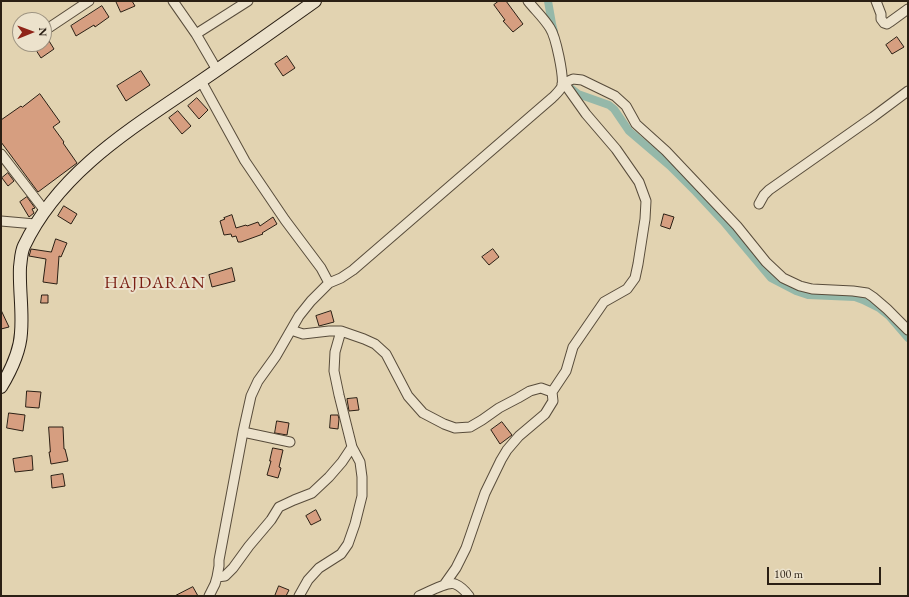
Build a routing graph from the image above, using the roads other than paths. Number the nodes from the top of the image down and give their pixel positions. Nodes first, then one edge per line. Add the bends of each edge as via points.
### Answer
1 (89, 1) edge
2 (173, 1) edge
3 (248, 1) edge
4 (315, 1) edge
5 (528, 1) edge
6 (876, 1) edge
7 (908, 9) edge
8 (52, 26) edge
9 (196, 34) junction
10 (217, 70) junction
11 (201, 81) junction
12 (567, 82) junction
13 (908, 91) edge
14 (1, 154) edge
15 (759, 204) dead end
16 (45, 211) junction
17 (1, 220) edge
18 (35, 224) junction
19 (329, 283) junction
20 (291, 330) junction
21 (908, 330) edge
22 (341, 331) junction
23 (1, 387) edge
24 (552, 392) junction
25 (243, 432) junction
26 (290, 442) dead end
27 (352, 447) junction
28 (217, 577) junction
29 (444, 585) junction
30 (209, 596) edge
31 (299, 596) edge
32 (419, 596) edge
33 (469, 596) edge

1 - 8 street
2 - 9 street
3 - 9 street
4 - 10 main road
5 - 12 street via 551,30 562,74
6 - 7 street via 881,19 887,24
9 - 10 street
10 - 11 main road
11 - 16 main road via 102,150 66,185
11 - 19 street via 236,147 285,220 322,268
12 - 19 street via 552,98 353,270
12 - 21 street via 582,80 615,96 626,106 636,124 666,151 783,278 812,290 867,293
12 - 24 street via 586,114 616,149 639,182 646,201 635,278 627,289 604,302 573,347 566,371
13 - 15 street via 769,190
14 - 16 street
16 - 18 main road
17 - 18 street
18 - 23 main road via 21,257 19,348
19 - 20 street via 299,316
20 - 22 street via 303,334
20 - 25 street via 258,381 251,396
22 - 24 street via 375,344 386,354 408,396 423,414 455,428 470,427 530,391 541,388
22 - 27 street via 335,352 334,371
24 - 29 street via 553,401 545,414 520,436 501,460 485,493 466,548
25 - 26 street
25 - 28 street
27 - 28 street via 329,477 312,493 279,507 226,576
27 - 31 street via 360,462 362,496 353,530 341,554 318,568
28 - 30 street
29 - 32 street
29 - 33 street via 454,583

